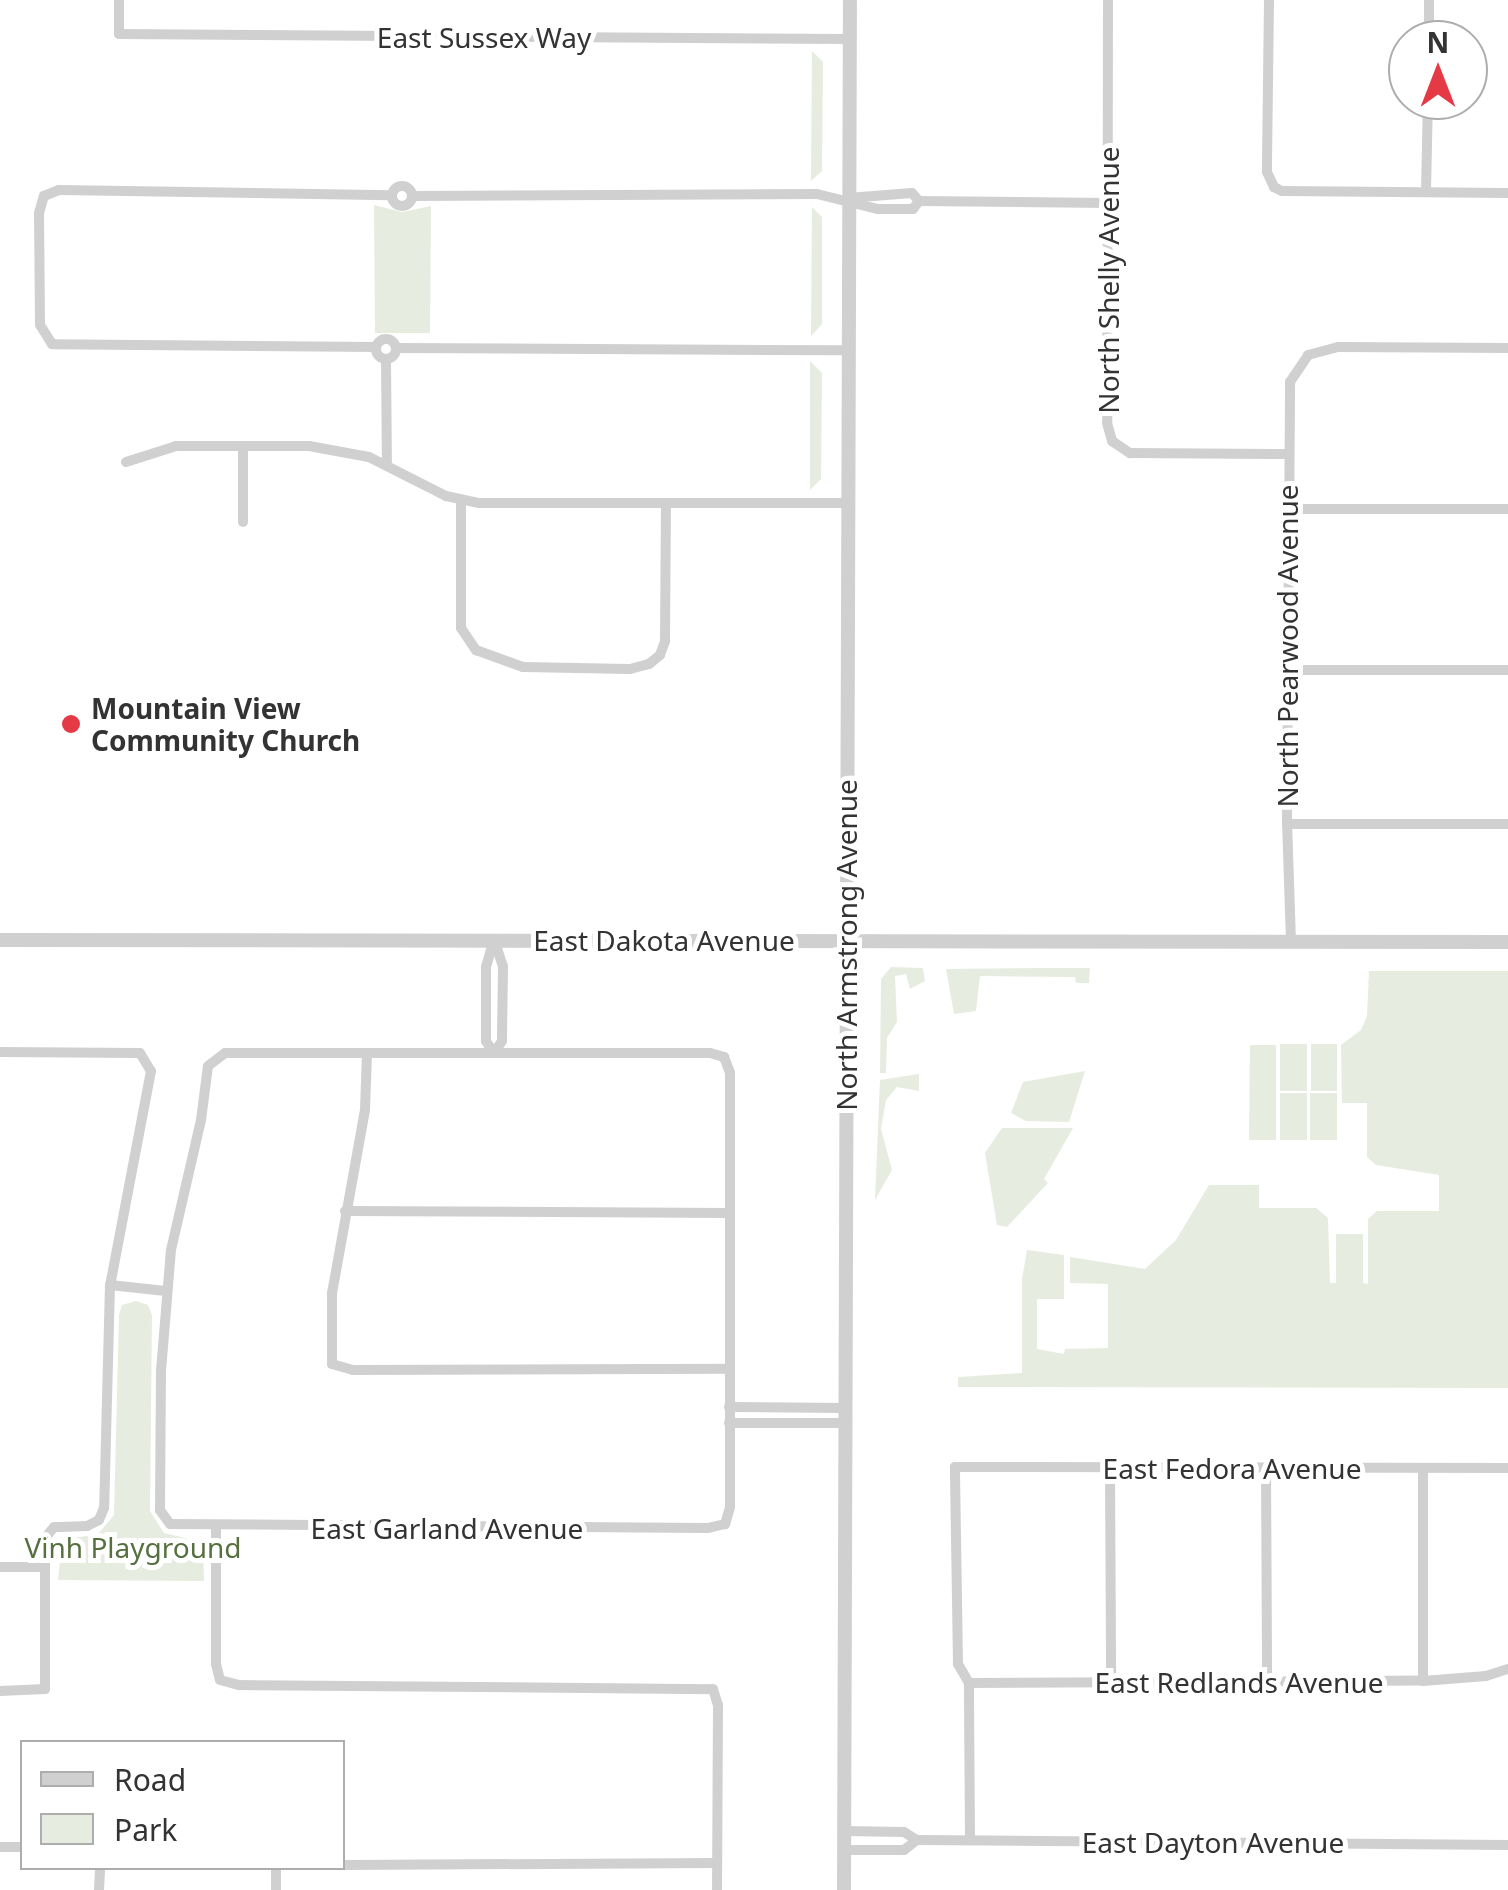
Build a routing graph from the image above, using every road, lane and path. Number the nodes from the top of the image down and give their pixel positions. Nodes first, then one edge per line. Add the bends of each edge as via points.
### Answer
1 (119, 0) edge
2 (850, 0) edge
3 (1108, 0) edge
4 (1269, 0) edge
5 (850, 39) junction
6 (1428, 120) edge
7 (1426, 192) junction
8 (1508, 193) edge
9 (848, 198) junction
10 (1108, 202) junction
11 (376, 347) junction
12 (396, 348) junction
13 (1508, 348) edge
14 (847, 350) junction
15 (386, 359) junction
16 (243, 446) junction
17 (1287, 454) junction
18 (126, 462) dead end
19 (387, 465) junction
20 (461, 500) junction
21 (666, 503) junction
22 (847, 504) junction
23 (1287, 509) junction
24 (1508, 509) edge
25 (243, 522) dead end
26 (1287, 670) junction
27 (1508, 670) edge
28 (1287, 824) junction
29 (1508, 824) edge
30 (494, 939) junction
31 (0, 940) edge
32 (846, 940) junction
33 (1291, 942) junction
34 (1508, 942) edge
35 (0, 1052) edge
36 (368, 1053) junction
37 (494, 1053) junction
38 (345, 1210) junction
39 (730, 1212) junction
40 (110, 1285) junction
41 (166, 1291) junction
42 (729, 1369) junction
43 (729, 1407) junction
44 (844, 1416) junction
45 (729, 1423) junction
46 (1110, 1468) junction
47 (1266, 1468) junction
48 (1423, 1468) junction
49 (1508, 1468) edge
50 (216, 1528) junction
51 (0, 1567) edge
52 (45, 1567) junction
53 (1508, 1669) edge
54 (1423, 1681) junction
55 (1268, 1682) junction
56 (968, 1683) junction
57 (1111, 1683) junction
58 (0, 1691) edge
59 (844, 1831) junction
60 (918, 1840) junction
61 (970, 1840) junction
62 (1508, 1846) edge
63 (844, 1850) junction
64 (717, 1863) junction
65 (345, 1865) edge
66 (717, 1890) edge
67 (844, 1890) edge

1 - 5 street, East Sussex Way via 119,34
2 - 5 street, North Armstrong Avenue
3 - 10 street, North Shelly Avenue
4 - 7 street via 1267,172 1274,187
5 - 9 street, North Armstrong Avenue
6 - 7 street
7 - 8 street
9 - 10 street via 912,193 920,201
9 - 11 street via 412,196 402,206 392,195 58,190 44,196 45,340 61,346
9 - 14 street, North Armstrong Avenue
10 - 17 street, North Shelly Avenue via 1112,441 1130,454
11 - 12 street via 386,339
11 - 15 street
12 - 14 street
12 - 15 street
13 - 17 street, North Pearwood Avenue via 1338,347 1308,355 1290,382
14 - 22 street, North Armstrong Avenue
15 - 19 street
16 - 18 street via 176,446
16 - 19 street via 332,448
16 - 25 street
17 - 23 street, North Pearwood Avenue
19 - 20 street
20 - 21 street
20 - 21 street via 461,628 476,650 523,667 630,669 649,664 665,641
21 - 22 street
22 - 32 street, North Armstrong Avenue
23 - 24 street
23 - 26 street, North Pearwood Avenue
26 - 27 street
26 - 28 street, North Pearwood Avenue
28 - 29 street
28 - 33 street, North Pearwood Avenue
30 - 31 street, East Dakota Avenue
30 - 32 street, East Dakota Avenue
30 - 37 street via 486,967 486,1041
32 - 33 street, East Dakota Avenue
32 - 44 street, North Armstrong Avenue
33 - 34 street, East Dakota Avenue
35 - 40 street via 140,1053 150,1071
36 - 37 street
36 - 38 street via 365,1110
36 - 41 street via 225,1053 212,1060
37 - 39 street via 724,1057 730,1073
38 - 39 street
38 - 42 street via 332,1294 332,1364 353,1370
39 - 42 street
40 - 41 street
40 - 52 street via 104,1508 87,1526 54,1527 45,1538
41 - 50 street, East Garland Avenue via 160,1510 170,1524
42 - 43 street
43 - 44 street
43 - 45 street
44 - 45 street
44 - 59 street, North Armstrong Avenue
45 - 50 street, East Garland Avenue via 730,1507 725,1524 707,1528
46 - 47 street, East Fedora Avenue
46 - 56 street, East Fedora Avenue via 955,1468 958,1664
46 - 57 street
47 - 48 street, East Fedora Avenue
47 - 55 street
48 - 49 street, East Fedora Avenue
48 - 54 street
50 - 64 street via 220,1680 713,1688
51 - 52 street
52 - 58 street via 45,1689
53 - 54 street, East Redlands Avenue
54 - 55 street, East Redlands Avenue
55 - 57 street, East Redlands Avenue
56 - 57 street, East Redlands Avenue
56 - 61 street
59 - 60 street, East Dayton Avenue via 904,1832
59 - 63 street, North Armstrong Avenue
60 - 61 street, East Dayton Avenue
60 - 63 street, East Dayton Avenue via 904,1850
61 - 62 street, East Dayton Avenue
63 - 67 street, North Armstrong Avenue
64 - 65 street
64 - 66 street

